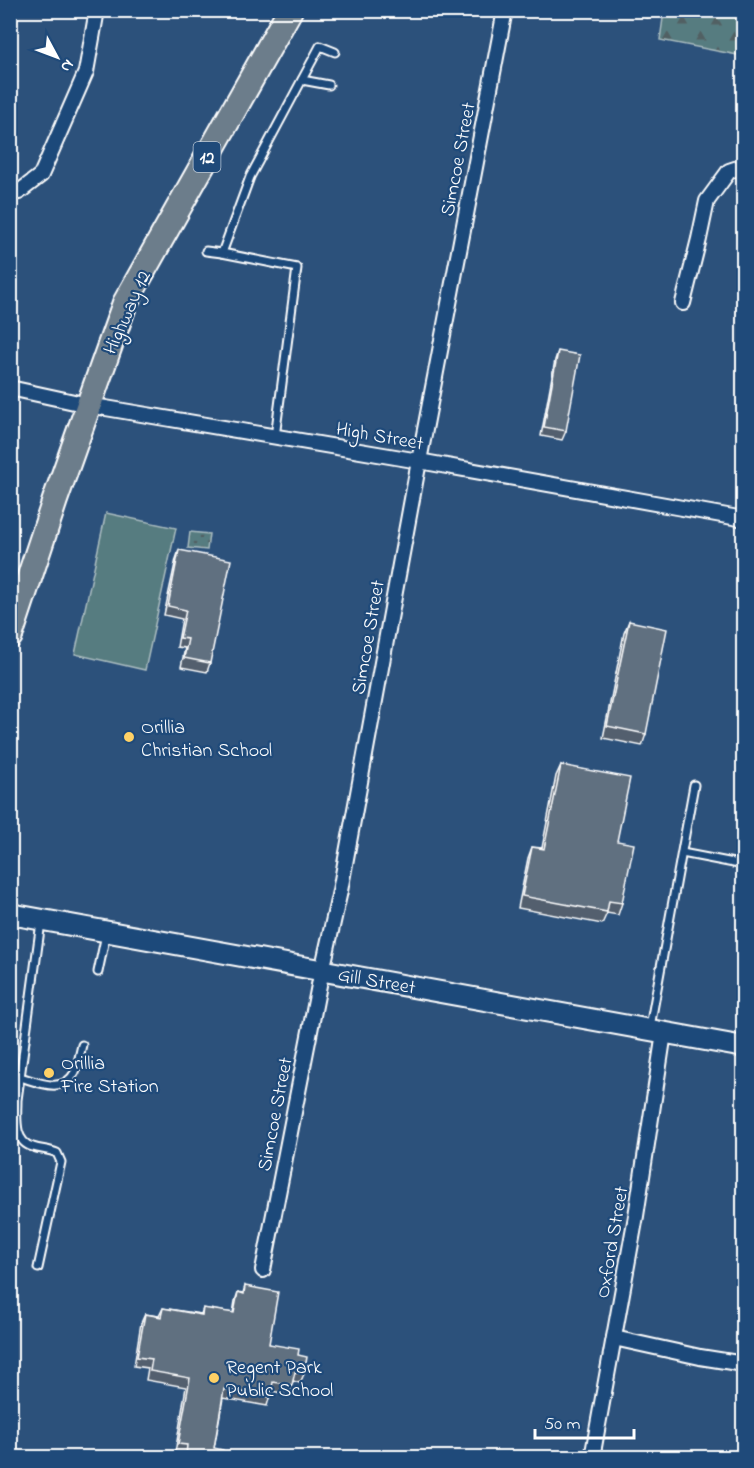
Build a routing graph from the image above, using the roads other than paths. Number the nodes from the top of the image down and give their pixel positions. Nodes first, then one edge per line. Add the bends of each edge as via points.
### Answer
1 (97, 10) edge
2 (290, 10) edge
3 (505, 10) edge
4 (335, 52) dead end
5 (302, 80) junction
6 (330, 86) dead end
7 (744, 166) edge
8 (10, 193) edge
9 (206, 251) dead end
10 (222, 253) junction
11 (683, 303) dead end
12 (10, 388) edge
13 (88, 405) junction
14 (275, 437) junction
15 (419, 461) junction
16 (744, 519) edge
17 (10, 636) edge
18 (694, 785) dead end
19 (682, 853) junction
20 (744, 865) edge
21 (10, 914) edge
22 (41, 920) junction
23 (106, 931) junction
24 (322, 970) junction
25 (98, 972) dead end
26 (656, 1031) junction
27 (82, 1045) dead end
28 (744, 1047) edge
29 (20, 1077) junction
30 (38, 1268) dead end
31 (263, 1270) dead end
32 (614, 1338) junction
33 (744, 1364) edge
34 (591, 1458) edge

1 - 8 street via 86,72 41,175 19,192
2 - 13 highway, Highway 12 / 12 via 125,303
3 - 15 street, Simcoe Street
4 - 5 lane via 320,46
5 - 6 lane
5 - 10 lane via 250,177
7 - 11 street via 729,171 707,201
9 - 10 lane
10 - 14 lane via 297,268
12 - 13 street, High Street
13 - 14 street, High Street
13 - 17 highway, Highway 12 / 12
14 - 15 street, High Street
15 - 16 street, High Street
15 - 24 street, Simcoe Street
18 - 19 lane
19 - 20 lane
19 - 26 lane
21 - 22 main road, Gill Street
22 - 23 main road, Gill Street
22 - 29 lane
23 - 24 main road, Gill Street
23 - 25 lane
24 - 26 main road, Gill Street
24 - 31 street, Simcoe Street
26 - 28 main road, Gill Street
26 - 32 street, Oxford Street via 636,1216
27 - 29 lane via 74,1073 66,1082 55,1087
29 - 30 lane via 17,1130 22,1142 57,1153 61,1162
32 - 33 street
32 - 34 street, Oxford Street

